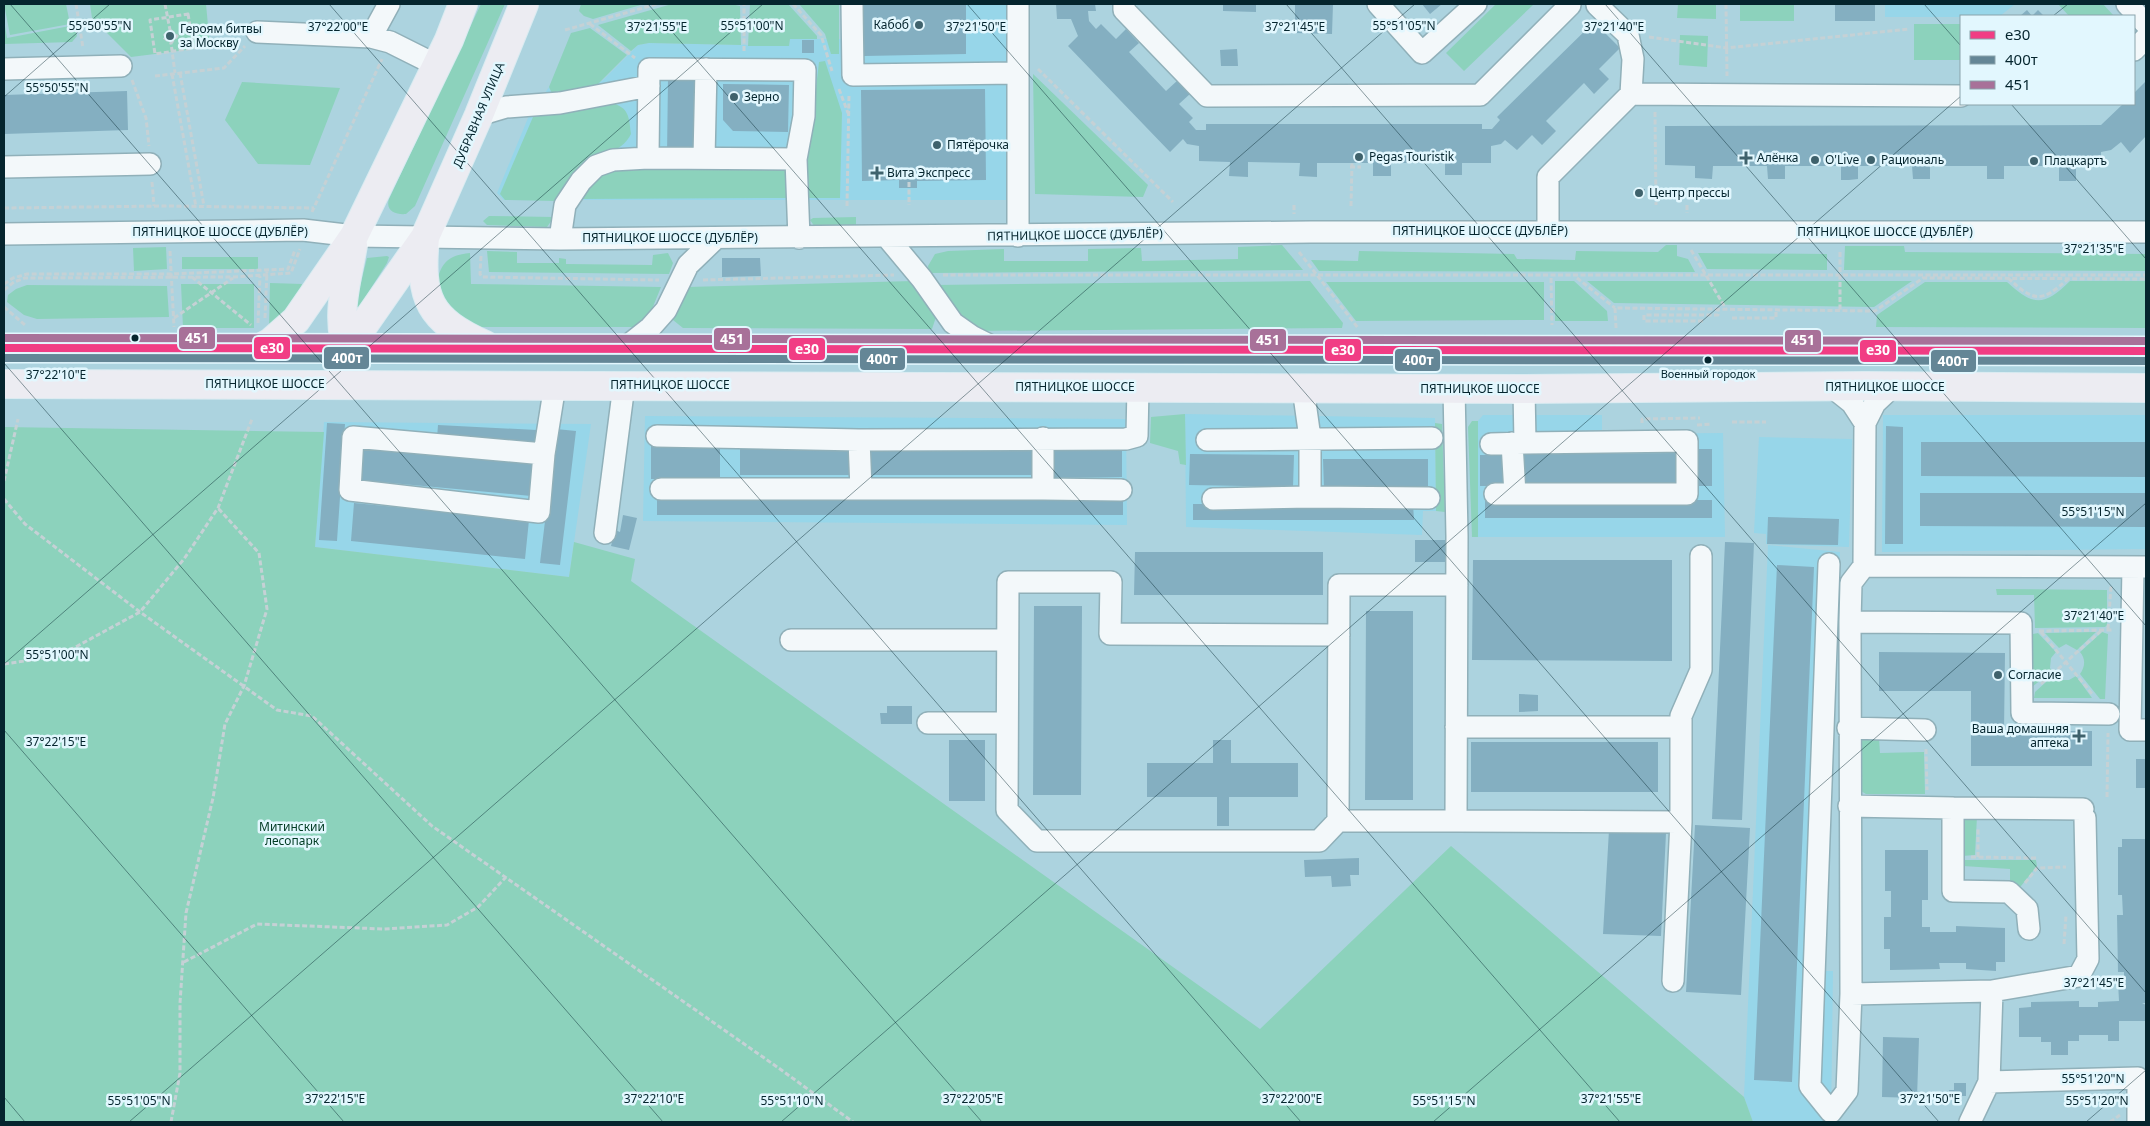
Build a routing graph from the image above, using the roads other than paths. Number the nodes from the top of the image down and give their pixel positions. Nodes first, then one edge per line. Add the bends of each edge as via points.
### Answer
1 (389, 4) edge
2 (463, 4) edge
3 (524, 4) edge
4 (852, 4) edge
5 (1018, 4) edge
6 (1124, 4) edge
7 (1378, 4) edge
8 (1476, 4) edge
9 (1598, 4) edge
10 (2127, 4) edge
11 (1569, 5) edge
12 (2146, 24) edge
13 (257, 32) road end
14 (2146, 38) edge
15 (381, 40) junction
16 (2135, 49) edge
17 (436, 65) junction
18 (121, 66) road end
19 (4, 69) edge
20 (706, 69) junction
21 (1027, 70) junction
22 (649, 78) junction
23 (1631, 94) junction
24 (1960, 96) edge
25 (479, 115) junction
26 (648, 158) junction
27 (704, 158) junction
28 (796, 159) junction
29 (150, 164) road end
30 (4, 167) edge
31 (1548, 231) junction
32 (2146, 232) edge
33 (4, 234) edge
34 (354, 236) junction
35 (1018, 236) junction
36 (425, 237) junction
37 (887, 237) junction
38 (560, 238) junction
39 (716, 238) junction
40 (799, 238) junction
41 (258, 334) junction
42 (626, 347) junction
43 (4, 348) edge
44 (491, 348) junction
45 (347, 349) junction
46 (997, 350) junction
47 (2146, 351) edge
48 (4, 384) edge
49 (303, 384) junction
50 (378, 384) junction
51 (556, 384) junction
52 (624, 385) junction
53 (1832, 386) junction
54 (1893, 386) junction
55 (1138, 387) junction
56 (1303, 388) junction
57 (1454, 388) junction
58 (2146, 388) edge
59 (1524, 389) junction
60 (1865, 423) junction
61 (657, 436) dead end
62 (1043, 438) junction
63 (1310, 438) junction
64 (1432, 438) dead end
65 (859, 440) junction
66 (1207, 440) dead end
67 (1518, 443) junction
68 (1491, 444) dead end
69 (544, 454) junction
70 (661, 489) dead end
71 (861, 489) junction
72 (1043, 489) junction
73 (1121, 490) dead end
74 (1310, 497) junction
75 (1429, 498) dead end
76 (1213, 499) dead end
77 (605, 533) dead end
78 (1701, 556) dead end
79 (1829, 564) dead end
80 (1864, 566) junction
81 (2140, 567) edge
82 (1457, 585) junction
83 (1850, 622) junction
84 (2132, 624) edge
85 (1339, 634) junction
86 (790, 640) dead end
87 (1007, 640) junction
88 (2109, 714) road end
89 (928, 722) dead end
90 (1007, 723) junction
91 (1456, 727) junction
92 (1682, 728) junction
93 (1848, 728) junction
94 (1925, 730) road end
95 (2146, 730) edge
96 (1849, 806) junction
97 (1953, 808) junction
98 (1338, 821) junction
99 (1456, 821) junction
100 (1681, 822) junction
101 (2029, 929) dead end
102 (1673, 981) dead end
103 (1992, 991) junction
104 (1851, 994) junction
105 (2142, 1078) edge
106 (1989, 1082) junction
107 (1970, 1122) edge
108 (2138, 1122) edge

1 - 15 street
2 - 17 main road
3 - 25 main road, ДУБРАВНАЯ УЛИЦА
4 - 21 street via 841,77
5 - 21 street
6 - 11 street via 1124,10 1207,96 1480,95
7 - 8 street via 1422,53
9 - 11 street
9 - 23 street via 1628,35 1634,59
10 - 12 street
13 - 15 street
14 - 16 street
15 - 17 street
17 - 34 main road
18 - 19 street
20 - 22 street
20 - 27 street
20 - 28 street via 812,64
21 - 35 street
22 - 25 street via 560,103 506,107
22 - 26 street
23 - 24 street
23 - 31 street via 1548,177
25 - 36 main road, ДУБРАВНАЯ УЛИЦА
26 - 27 street
26 - 38 street via 613,160 596,166 565,205
27 - 28 street
28 - 40 street
29 - 30 street
31 - 32 street, ПЯТНИЦКОЕ ШОССЕ (ДУБЛЁР)
31 - 35 street, ПЯТНИЦКОЕ ШОССЕ (ДУБЛЁР)
33 - 34 street, ПЯТНИЦКОЕ ШОССЕ (ДУБЛЁР) via 305,230
34 - 36 street, ПЯТНИЦКОЕ ШОССЕ (ДУБЛЁР)
34 - 41 main road via 296,320 272,342
34 - 45 main road via 342,308
35 - 37 street, ПЯТНИЦКОЕ ШОССЕ (ДУБЛЁР)
36 - 38 street, ПЯТНИЦКОЕ ШОССЕ (ДУБЛЁР)
36 - 44 main road via 422,271 428,297 437,314 454,329
36 - 45 main road, ДУБРАВНАЯ УЛИЦА
37 - 40 street, ПЯТНИЦКОЕ ШОССЕ (ДУБЛЁР)
37 - 46 street via 953,323
38 - 39 street, ПЯТНИЦКОЕ ШОССЕ (ДУБЛЁР)
39 - 40 street, ПЯТНИЦКОЕ ШОССЕ (ДУБЛЁР)
39 - 42 street via 688,265 666,310
41 - 43 main road
41 - 45 main road
42 - 44 main road
42 - 46 main road
44 - 45 main road
45 - 49 main road, ДУБРАВНАЯ УЛИЦА via 317,377
45 - 50 main road via 364,375
46 - 47 main road
48 - 49 main road, ПЯТНИЦКОЕ ШОССЕ
49 - 50 main road, ПЯТНИЦКОЕ ШОССЕ
50 - 51 main road, ПЯТНИЦКОЕ ШОССЕ
51 - 52 main road, ПЯТНИЦКОЕ ШОССЕ
51 - 69 street
52 - 55 main road, ПЯТНИЦКОЕ ШОССЕ
52 - 77 street
53 - 54 main road, ПЯТНИЦКОЕ ШОССЕ
53 - 59 main road, ПЯТНИЦКОЕ ШОССЕ
53 - 60 street via 1852,402
54 - 58 main road, ПЯТНИЦКОЕ ШОССЕ
54 - 60 street via 1875,403
55 - 56 main road, ПЯТНИЦКОЕ ШОССЕ
55 - 62 street via 1137,436 1126,439
56 - 57 main road, ПЯТНИЦКОЕ ШОССЕ
56 - 63 street
57 - 59 main road, ПЯТНИЦКОЕ ШОССЕ
57 - 82 street
59 - 67 street
60 - 80 street
61 - 65 street
62 - 65 street
62 - 72 street
63 - 64 street
63 - 66 street
63 - 74 street
65 - 71 street
67 - 67 street via 1687,441 1687,494 1505,494
67 - 68 street
69 - 69 street via 539,512 350,490 353,437
70 - 71 street
71 - 72 street
72 - 73 street
74 - 75 street
74 - 76 street
78 - 92 street via 1701,670 1681,716
79 - 104 street via 1810,1086 1831,1112 1847,1091
80 - 81 street
80 - 83 street via 1851,583
81 - 84 street
82 - 85 street via 1339,585
82 - 91 street
83 - 88 street via 2021,623 2022,713
83 - 93 street
84 - 95 street via 2130,730
85 - 87 street via 1110,634 1111,582 1008,582
85 - 98 street
86 - 87 street
87 - 90 street
89 - 90 street
90 - 98 street via 1006,810 1037,841 1319,841
91 - 92 street
91 - 99 street
92 - 100 street
93 - 94 street
93 - 96 street
96 - 97 street
96 - 104 street
97 - 101 street via 1953,891 2009,892 2027,909
97 - 103 street via 2084,813 2088,959 2079,976
98 - 99 street
99 - 100 street
100 - 102 street
103 - 104 street
103 - 106 street
105 - 106 street
105 - 108 street
106 - 107 street

